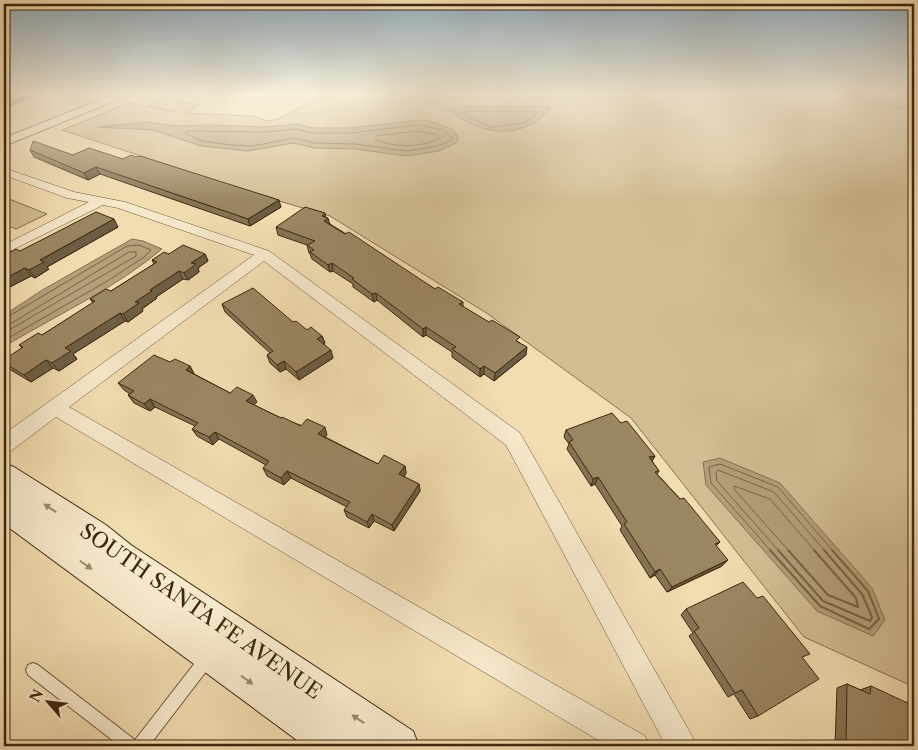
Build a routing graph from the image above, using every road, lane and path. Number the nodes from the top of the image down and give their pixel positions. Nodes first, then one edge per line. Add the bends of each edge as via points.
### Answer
1 (37, 129) edge
2 (4, 142) edge
3 (4, 171) edge
4 (101, 201) junction
5 (4, 250) edge
6 (264, 254) junction
7 (56, 408) junction
8 (4, 445) edge
9 (4, 476) edge
10 (4, 506) edge
11 (211, 654) junction
12 (33, 670) dead end
13 (131, 746) edge
14 (140, 746) edge
15 (339, 746) edge
16 (398, 746) edge
17 (635, 746) edge
18 (682, 746) edge

1 - 2 street
3 - 4 street via 71,195
4 - 5 street
4 - 6 street via 122,205
6 - 7 street
6 - 18 street via 513,439
7 - 8 street
7 - 17 street
16 -> 9 main road, SOUTH SANTA FE AVENUE
10 -> 11 main road, SOUTH SANTA FE AVENUE
11 - 14 lane
11 -> 15 main road, SOUTH SANTA FE AVENUE
12 - 13 lane

